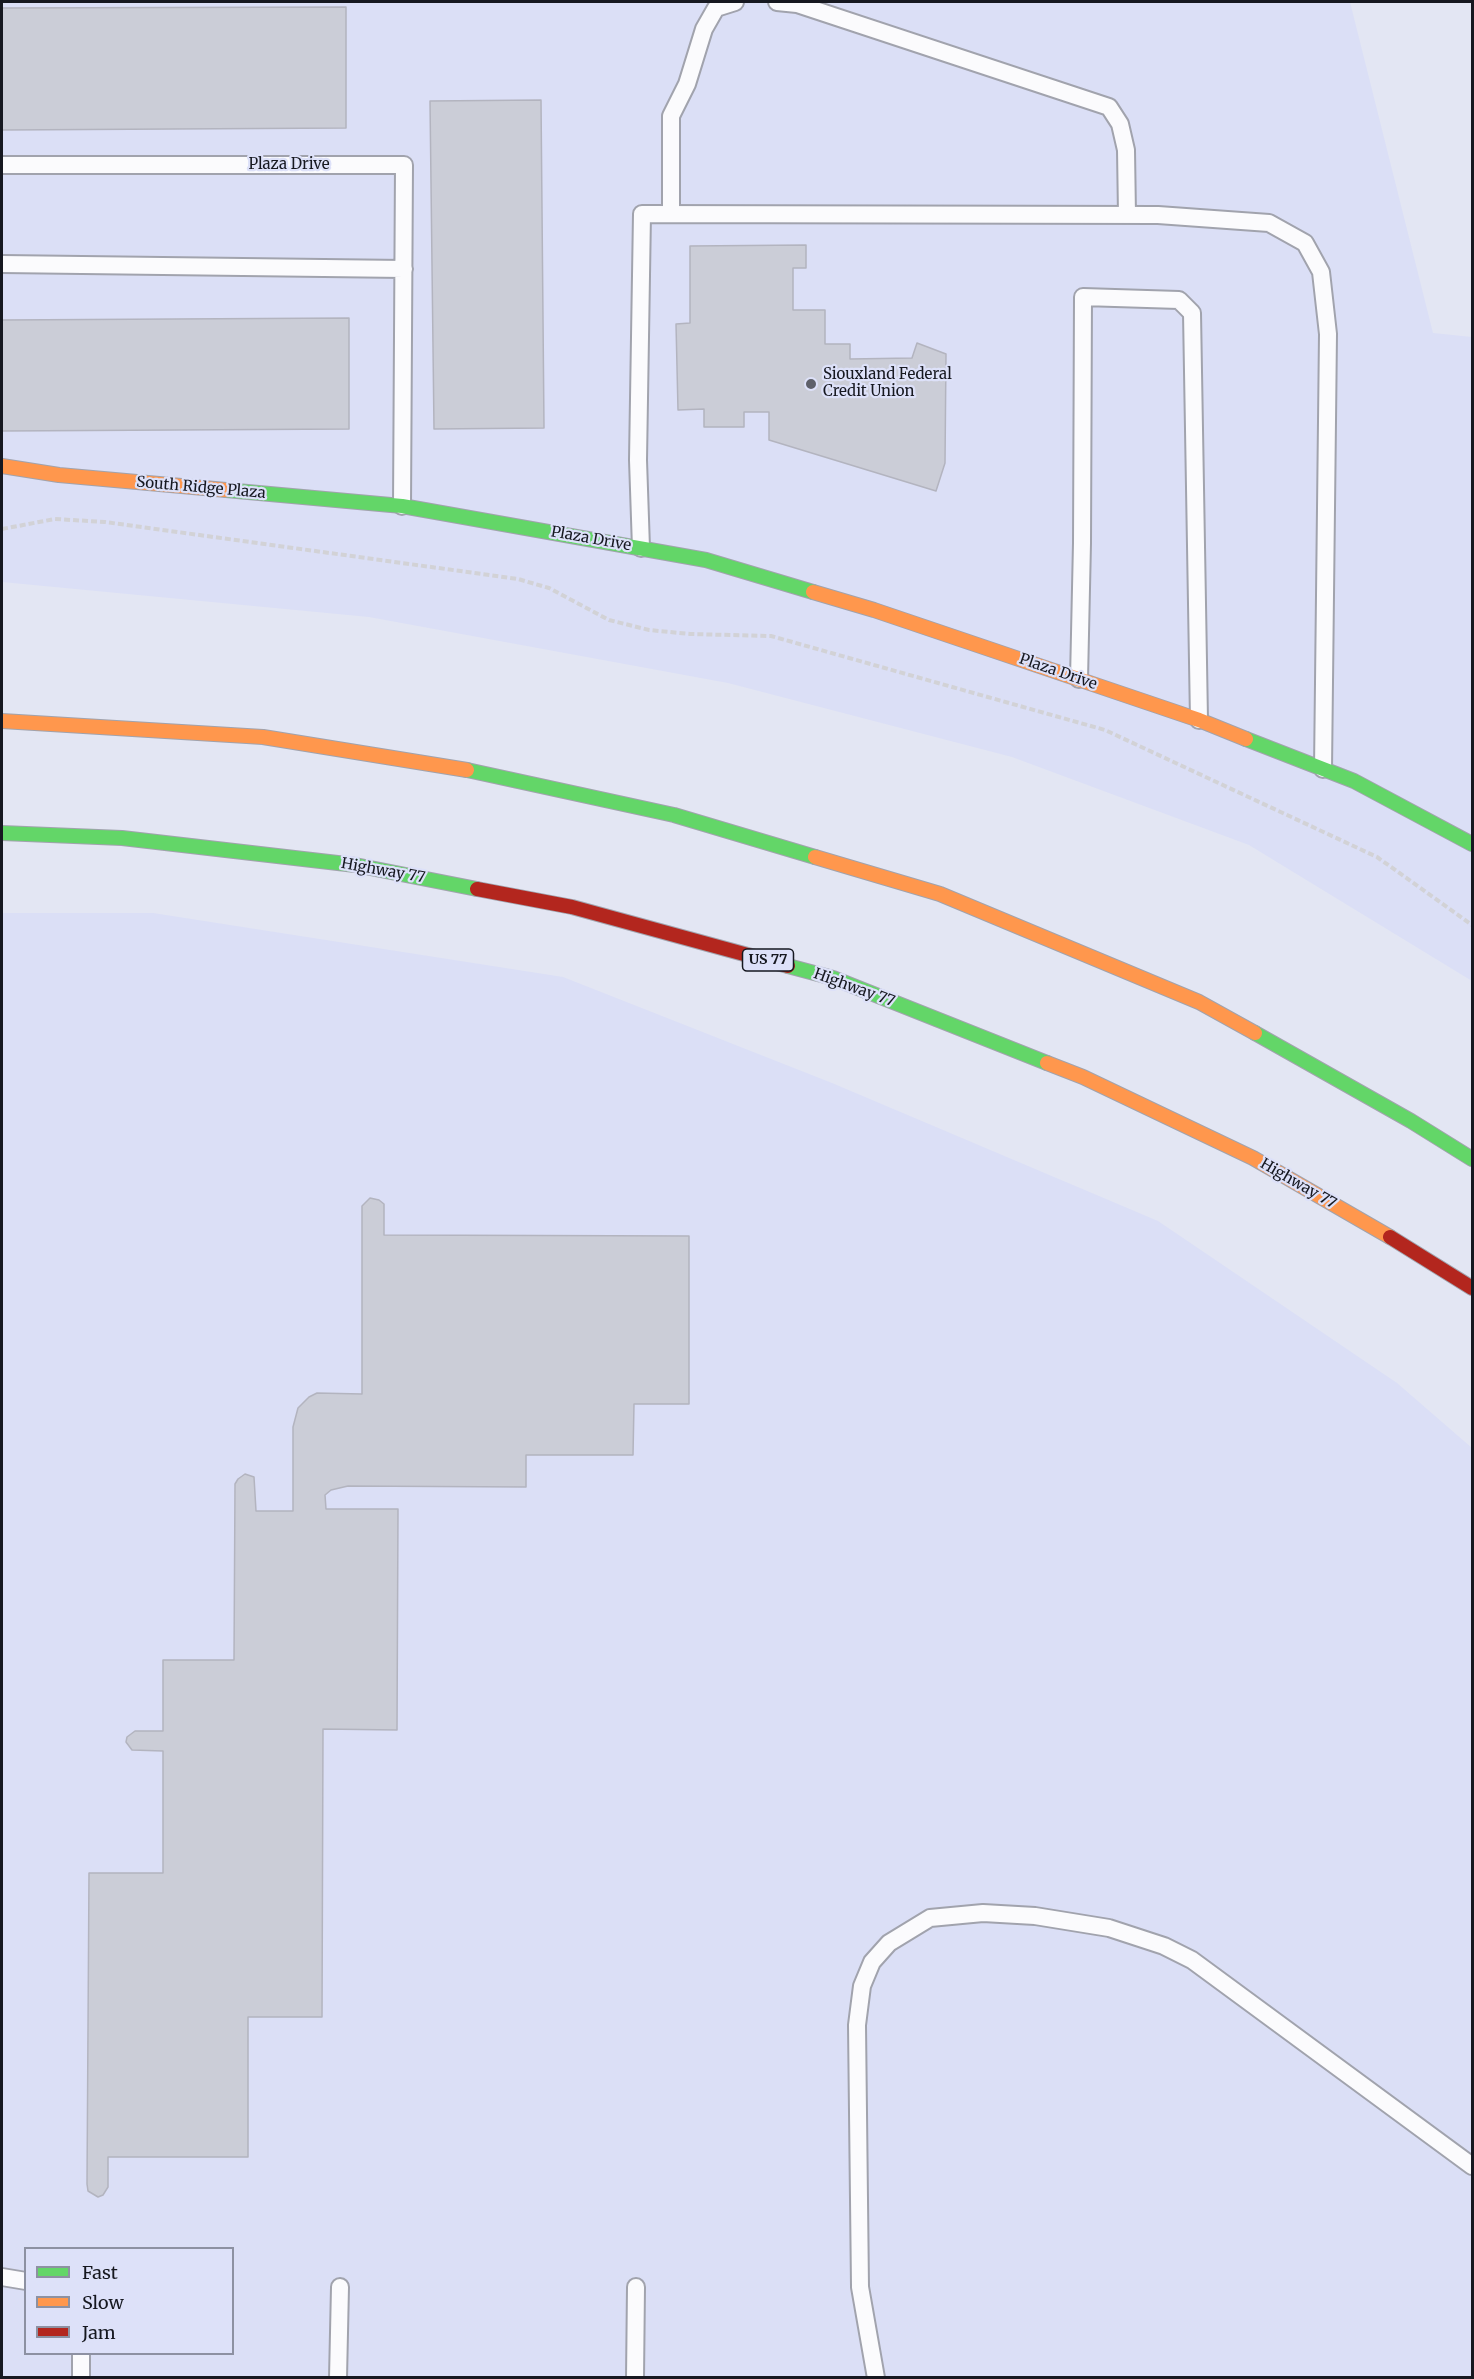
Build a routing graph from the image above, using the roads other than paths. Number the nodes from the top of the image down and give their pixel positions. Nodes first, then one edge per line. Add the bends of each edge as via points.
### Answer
1 (735, 2) edge
2 (777, 2) edge
3 (2, 165) edge
4 (671, 214) junction
5 (1127, 215) junction
6 (2, 264) edge
7 (404, 269) junction
8 (2, 466) edge
9 (402, 506) junction
10 (641, 548) junction
11 (1079, 679) junction
12 (1199, 720) junction
13 (2, 721) edge
14 (1323, 769) junction
15 (2, 833) edge
16 (1468, 836) edge
17 (1473, 1159) edge
18 (1473, 1288) edge
19 (1473, 2166) edge
20 (2, 2277) edge
21 (24, 2281) edge
22 (339, 2287) dead end
23 (636, 2287) dead end
24 (81, 2355) edge
25 (81, 2378) edge
26 (338, 2378) edge
27 (635, 2378) edge
28 (876, 2378) edge

1 - 4 lane via 716,8 704,29 687,84 671,116
2 - 5 lane via 797,4 1109,107 1120,124 1126,150
3 - 7 lane, Plaza Drive via 404,165
4 - 5 lane
4 - 10 lane via 642,214 638,460
5 - 14 lane via 1269,223 1305,243 1321,272 1328,334
6 - 7 lane
7 - 9 lane, Plaza Drive
8 - 9 main road, South Ridge Plaza via 59,475
9 - 10 main road, Plaza Drive
10 - 11 main road, Plaza Drive via 706,560 851,603
11 - 12 main road, Plaza Drive
11 - 12 lane via 1083,297 1179,300 1192,313
12 - 14 main road, Plaza Drive
13 - 17 main road via 264,737 446,765 674,814 940,894 1199,1002
14 - 16 main road, Plaza Drive
15 - 18 main road, Highway 77 / US 77 via 122,838 355,865 572,907 833,978 1083,1077 1253,1158
19 - 28 lane via 1192,1960 1164,1946 1109,1928 1035,1916 982,1913 930,1918 889,1943 872,1962 862,1986 857,2025 860,2287
20 - 21 lane
22 - 26 lane
23 - 27 lane
24 - 25 lane

